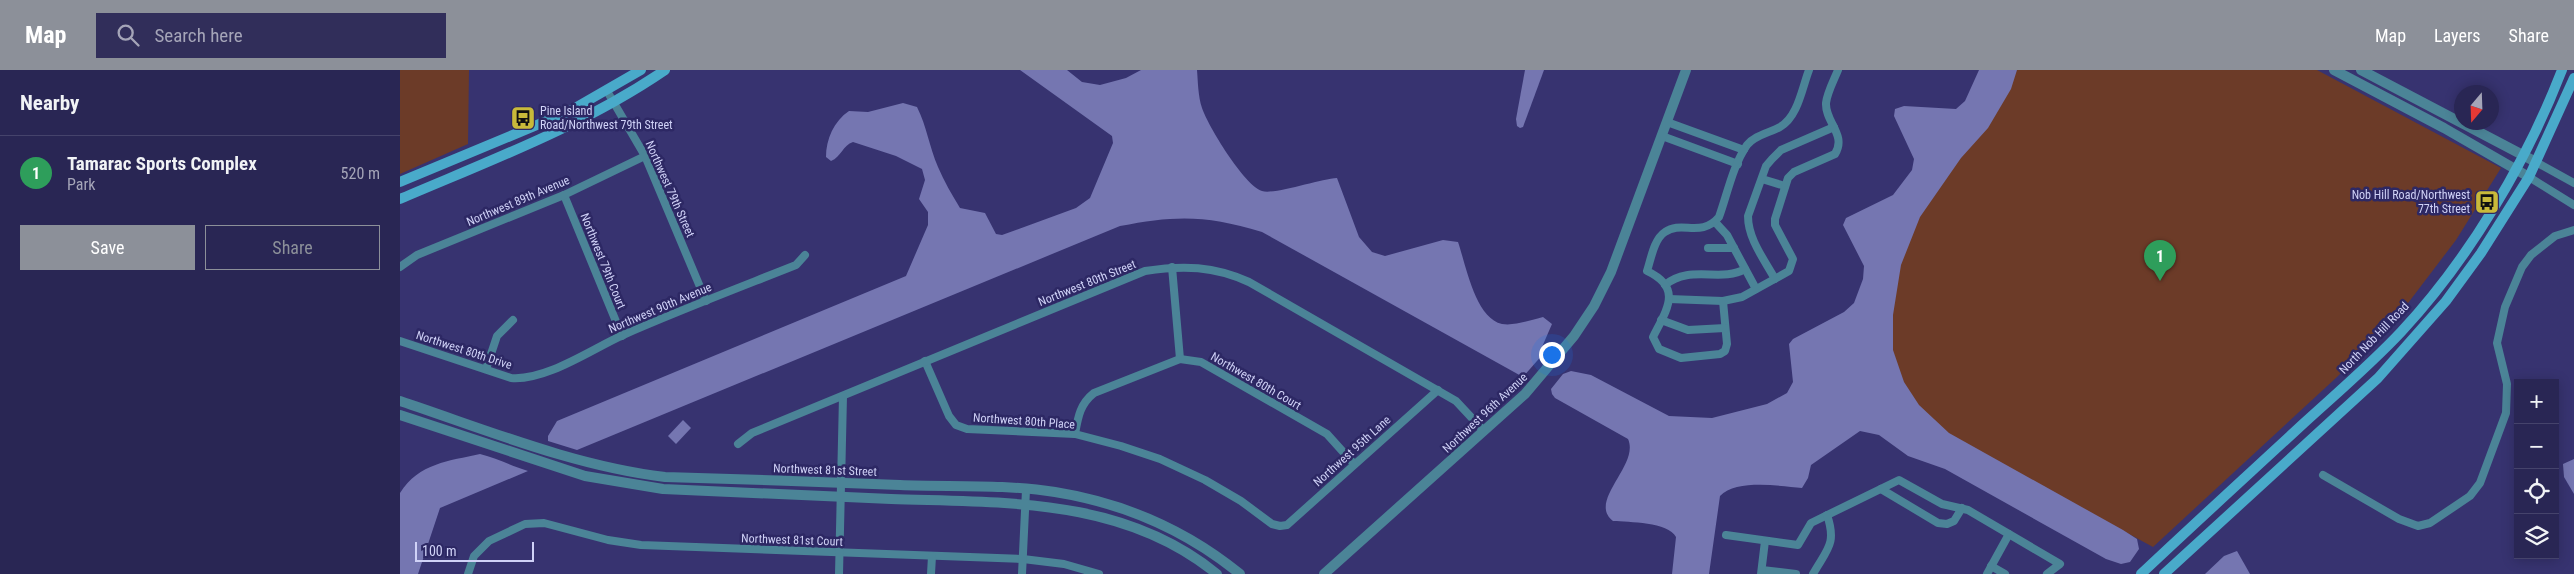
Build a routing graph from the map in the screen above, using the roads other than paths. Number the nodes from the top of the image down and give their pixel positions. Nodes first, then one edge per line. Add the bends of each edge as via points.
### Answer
1 (641, 70) edge
2 (665, 70) edge
3 (1686, 70) edge
4 (1809, 70) edge
5 (2334, 70) edge
6 (2361, 70) edge
7 (2562, 70) edge
8 (1835, 71) edge
9 (2574, 78) edge
10 (607, 90) junction
11 (614, 104) junction
12 (1667, 122) junction
13 (1834, 126) junction
14 (1662, 136) junction
15 (1716, 140) junction
16 (1744, 150) junction
17 (1710, 154) junction
18 (644, 156) junction
19 (2524, 156) junction
20 (2536, 162) junction
21 (1738, 164) junction
22 (2516, 168) junction
23 (2529, 177) junction
24 (1762, 179) junction
25 (400, 182) edge
26 (2574, 183) edge
27 (1786, 186) junction
28 (564, 195) junction
29 (400, 199) edge
30 (2574, 205) edge
31 (1715, 222) junction
32 (2574, 230) edge
33 (1708, 248) dead end
34 (1734, 248) junction
35 (805, 255) dead end
36 (400, 267) edge
37 (1172, 267) junction
38 (1745, 269) junction
39 (1775, 279) junction
40 (1666, 285) junction
41 (1756, 289) junction
42 (1669, 299) junction
43 (706, 301) junction
44 (1723, 301) junction
45 (513, 320) dead end
46 (1661, 320) junction
47 (1726, 328) junction
48 (622, 336) junction
49 (400, 341) edge
50 (1180, 359) junction
51 (925, 361) junction
52 (486, 369) junction
53 (521, 379) joint
54 (1438, 390) junction
55 (843, 396) junction
56 (400, 401) edge
57 (400, 415) edge
58 (1484, 431) junction
59 (1075, 434) junction
60 (738, 444) dead end
61 (1354, 464) junction
62 (2323, 475) dead end
63 (842, 482) junction
64 (1880, 489) junction
65 (1026, 490) junction
66 (842, 497) junction
67 (1025, 504) junction
68 (1962, 508) junction
69 (1827, 515) junction
70 (1280, 526) joint
71 (2009, 534) junction
72 (1726, 535) dead end
73 (1765, 541) junction
74 (840, 553) junction
75 (932, 556) junction
76 (1022, 559) junction
77 (1991, 566) junction
78 (1761, 572) edge
79 (468, 574) edge
80 (839, 574) edge
81 (932, 574) edge
82 (1022, 574) edge
83 (1099, 574) edge
84 (1217, 574) edge
85 (1240, 574) edge
86 (1324, 574) edge
87 (1796, 574) edge
88 (1813, 574) edge
89 (1987, 574) edge
90 (2005, 574) edge
91 (2047, 574) edge
92 (2141, 574) edge
93 (2164, 574) edge

1 - 10 main road
2 - 11 main road
3 - 12 street, Northwest 96th Avenue
4 - 16 street via 1789,120 1757,137
5 - 22 street
6 - 19 street
7 - 19 main road, North Nob Hill Road
8 - 13 street via 1826,102 1826,110
9 - 20 main road
10 - 11 street, Northwest 79th Street
10 - 25 main road via 568,112
11 - 18 street, Northwest 79th Street
11 - 29 main road via 534,144
12 - 14 street, Northwest 96th Avenue
12 - 15 street
13 - 24 street via 1781,150 1766,166
13 - 27 street via 1840,141 1835,154 1794,172
14 - 17 street
14 - 58 street, Northwest 96th Avenue via 1614,263 1594,306 1550,367
15 - 16 street
15 - 17 street
16 - 21 street
17 - 21 street
18 - 28 street, Northwest 89th Avenue
18 - 43 street, Northwest 79th Street
19 - 20 street
19 - 22 main road, North Nob Hill Road
20 - 23 main road
20 - 26 street
21 - 31 street
22 - 23 street
22 - 92 main road, North Nob Hill Road via 2462,255 2400,332
23 - 30 street
23 - 93 main road via 2481,253 2412,342 2378,378
24 - 27 street
24 - 39 street via 1748,216 1749,230
27 - 39 street via 1775,225 1793,259 1789,271
28 - 36 street, Northwest 89th Avenue via 417,255
28 - 48 street, Northwest 79th Court
31 - 34 street
31 - 40 street via 1703,228 1664,232 1647,271
32 - 62 street via 2555,236 2531,254 2505,307 2497,343 2507,384 2506,413 2480,483 2470,496 2430,523 2418,526 2399,519
33 - 34 street
34 - 38 street
35 - 43 street, Northwest 90th Avenue via 796,265
37 - 50 street
37 - 51 street, Northwest 80th Street via 1145,272
37 - 54 street, Northwest 80th Street via 1205,267 1249,282
38 - 40 street via 1683,275 1674,277
38 - 41 street
39 - 41 street
40 - 42 street
41 - 44 street via 1742,297
42 - 44 street
42 - 46 street
43 - 48 street, Northwest 90th Avenue
44 - 47 street
45 - 52 street via 497,336
46 - 47 street via 1688,330
46 - 47 street via 1653,337 1658,349 1681,358 1726,351
48 - 53 street, Northwest 90th Avenue via 578,358
49 - 52 street, Northwest 80th Drive
50 - 59 street via 1094,393 1084,400
50 - 61 street, Northwest 80th Court via 1201,362 1327,434
51 - 55 street, Northwest 80th Street
51 - 59 street, Northwest 80th Place via 956,425 967,429
52 - 53 street, Northwest 80th Drive
54 - 58 street, Northwest 80th Street via 1456,400
54 - 61 street, Northwest 95th Lane
55 - 60 street, Northwest 80th Street via 752,433
55 - 63 street
56 - 63 street, Northwest 81st Street via 622,472
57 - 66 street, Northwest 81st Street via 585,476 621,484 663,489
58 - 86 street, Northwest 96th Avenue
59 - 70 street, Northwest 80th Place via 1160,459 1205,480
61 - 70 street, Northwest 95th Lane via 1288,525
63 - 65 street, Northwest 81st Street
63 - 66 street
64 - 68 street via 1899,480 1942,504
64 - 68 street via 1938,523 1954,521
64 - 69 street
65 - 67 street
65 - 85 street, Northwest 81st Street via 1088,498 1127,509 1189,539
66 - 67 street, Northwest 81st Street
66 - 74 street
67 - 76 street
67 - 84 street, Northwest 81st Street via 1085,512 1122,522 1184,551
68 - 71 street
69 - 73 street via 1811,523 1798,546
69 - 88 street via 1832,539
71 - 77 street
71 - 91 street via 2060,564
72 - 73 street
73 - 78 street
74 - 75 street, Northwest 81st Court
74 - 79 street, Northwest 81st Court via 641,545 544,523 525,524 488,541 474,556
74 - 80 street
75 - 76 street, Northwest 81st Court
75 - 81 street
76 - 82 street
76 - 83 street, Northwest 81st Court via 1064,564
77 - 89 street
77 - 90 street
78 - 87 street

